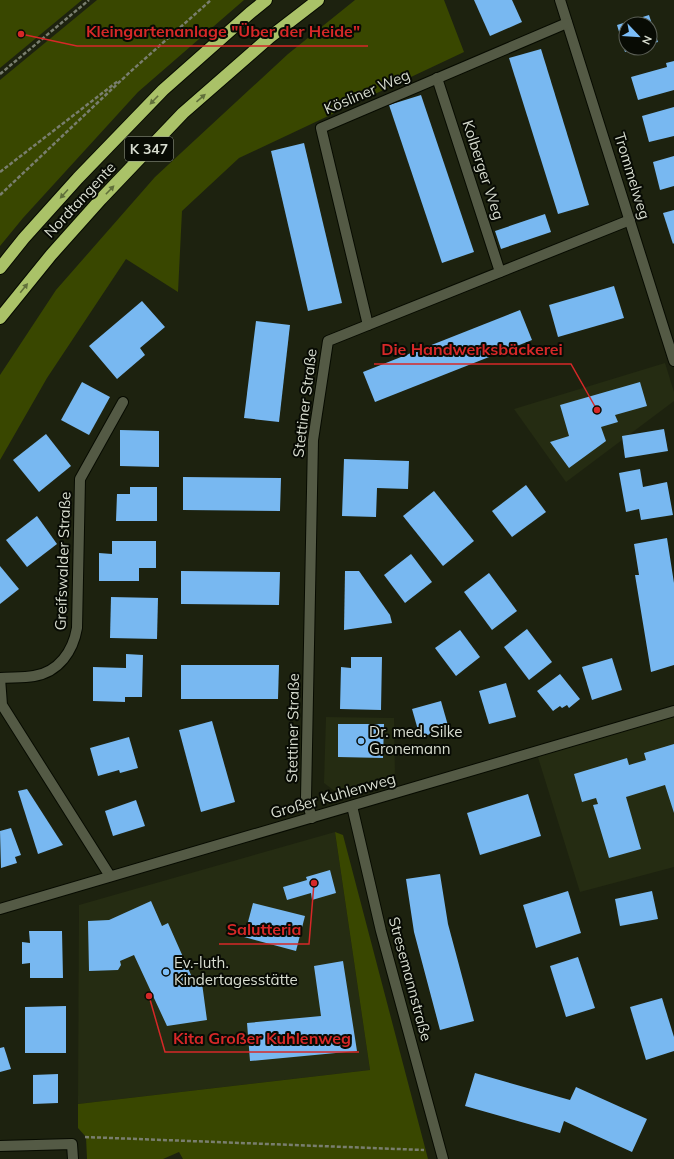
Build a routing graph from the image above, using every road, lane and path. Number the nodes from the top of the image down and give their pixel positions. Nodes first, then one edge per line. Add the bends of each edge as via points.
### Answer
1 (89, 0) edge
2 (211, 0) edge
3 (266, 0) edge
4 (318, 0) edge
5 (560, 0) edge
6 (568, 23) junction
7 (130, 72) junction
8 (0, 74) edge
9 (437, 78) junction
10 (0, 172) edge
11 (0, 195) edge
12 (630, 220) junction
13 (0, 268) edge
14 (500, 272) junction
15 (0, 318) edge
16 (368, 325) junction
17 (674, 358) edge
18 (123, 402) dead end
19 (0, 678) edge
20 (674, 711) edge
21 (352, 806) junction
22 (312, 818) junction
23 (110, 876) junction
24 (0, 909) edge
25 (72, 1144) junction
26 (0, 1146) edge
27 (442, 1155) edge
28 (72, 1159) edge

1 - 8 path
2 - 7 path
3 -> 13 highway, Nordtangente / K 347 via 163,90 78,178
15 -> 4 highway, Nordtangente / K 347 via 101,199 183,113 270,37
5 - 6 street, Trommelweg
6 - 9 street, Kösliner Weg
6 - 12 street, Trommelweg
7 - 10 path
7 - 11 path
9 - 14 street, Kolberger Weg
9 - 16 street, Kösliner Weg via 321,128
12 - 14 street, Stettiner Straße
12 - 17 street, Trommelweg
14 - 16 street, Stettiner Straße
16 - 22 street, Stettiner Straße via 328,341 313,440 306,798
18 - 19 street, Greifswalder Straße via 80,479 75,639 64,659 46,673
19 - 23 street, Greifswalder Straße via 2,705
20 - 21 street, Großer Kuhlenweg
21 - 22 street, Großer Kuhlenweg
21 - 27 street, Stresemannstraße via 381,931
22 - 23 street, Großer Kuhlenweg
23 - 24 street, Großer Kuhlenweg
25 - 26 street
25 - 27 path via 86,1137
25 - 28 street

